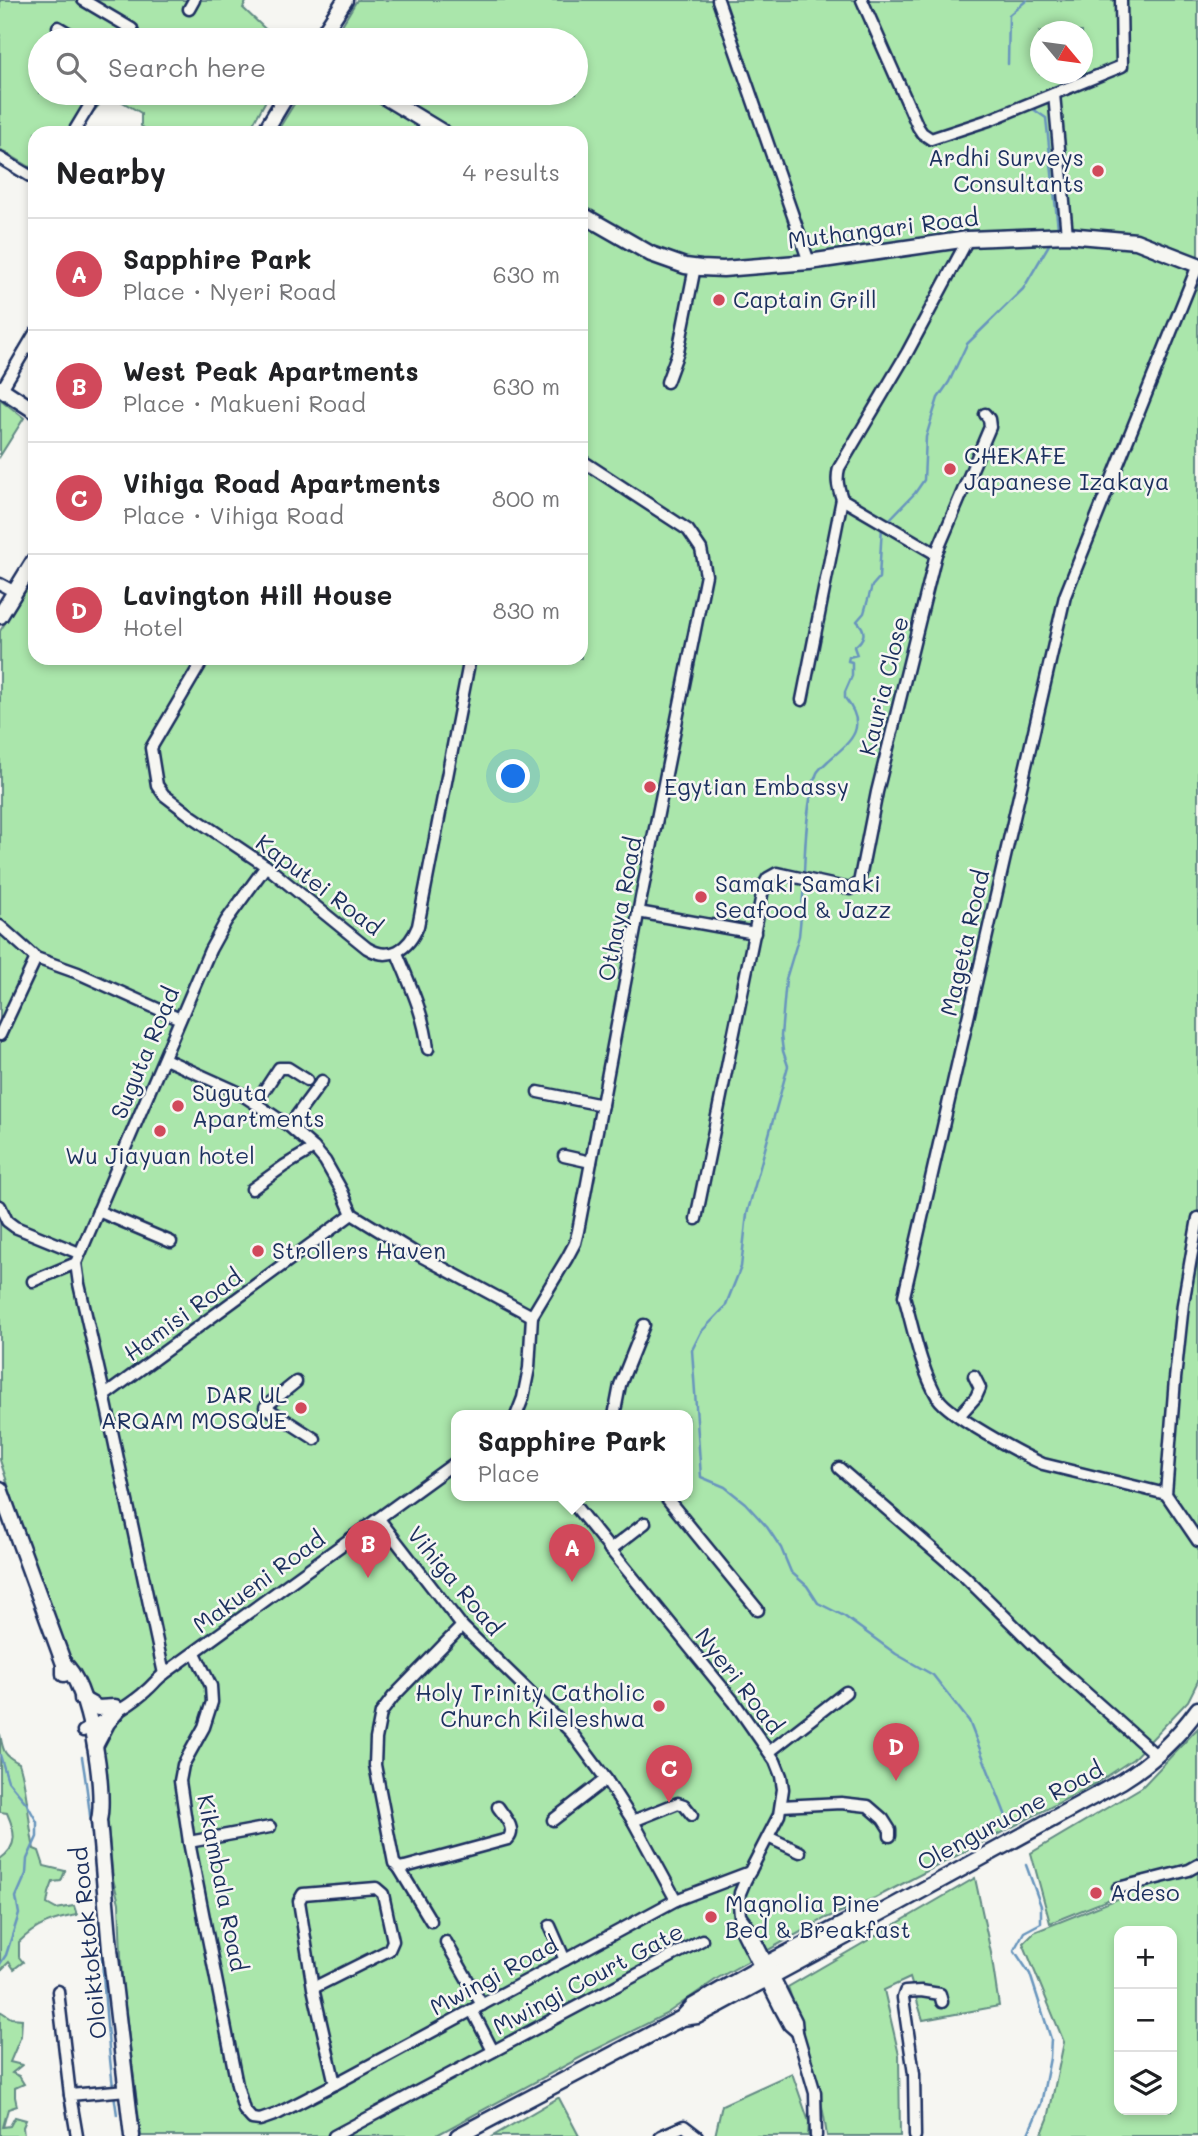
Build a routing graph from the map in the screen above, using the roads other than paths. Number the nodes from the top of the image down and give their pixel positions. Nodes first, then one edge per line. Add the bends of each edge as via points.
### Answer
1 (83, 0) edge
2 (718, 0) edge
3 (862, 0) edge
4 (1121, 0) edge
5 (343, 1) edge
6 (130, 28) edge
7 (326, 28) edge
8 (1054, 94) junction
9 (90, 105) edge
10 (281, 105) edge
11 (398, 105) edge
12 (77, 126) edge
13 (268, 126) edge
14 (432, 126) edge
15 (0, 158) edge
16 (28, 175) edge
17 (588, 218) edge
18 (1067, 235) junction
19 (968, 239) junction
20 (809, 262) junction
21 (1198, 265) edge
22 (695, 267) junction
23 (28, 345) edge
24 (667, 382) dead end
25 (1, 389) edge
26 (28, 406) edge
27 (985, 414) dead end
28 (588, 465) edge
29 (842, 499) junction
30 (936, 554) junction
31 (28, 571) edge
32 (0, 584) edge
33 (15, 592) junction
34 (0, 616) edge
35 (200, 665) edge
36 (469, 665) edge
37 (802, 700) dead end
38 (266, 866) junction
39 (638, 912) junction
40 (0, 926) edge
41 (755, 933) junction
42 (397, 953) junction
43 (36, 958) junction
44 (180, 1019) junction
45 (0, 1035) edge
46 (428, 1049) dead end
47 (164, 1059) junction
48 (307, 1080) dead end
49 (322, 1081) dead end
50 (538, 1092) dead end
51 (256, 1103) junction
52 (602, 1105) junction
53 (289, 1126) junction
54 (314, 1148) junction
55 (564, 1156) dead end
56 (591, 1162) junction
57 (252, 1189) dead end
58 (0, 1206) edge
59 (98, 1211) junction
60 (352, 1214) junction
61 (1198, 1218) edge
62 (696, 1219) dead end
63 (172, 1242) dead end
64 (77, 1258) junction
65 (33, 1281) dead end
66 (532, 1316) junction
67 (644, 1325) dead end
68 (974, 1377) dead end
69 (296, 1382) dead end
70 (104, 1396) junction
71 (518, 1410) edge
72 (615, 1410) edge
73 (959, 1416) junction
74 (315, 1439) dead end
75 (451, 1466) edge
76 (839, 1468) dead end
77 (0, 1489) edge
78 (1166, 1494) junction
79 (571, 1501) edge
80 (670, 1501) edge
81 (379, 1519) junction
82 (645, 1523) dead end
83 (1198, 1541) edge
84 (610, 1550) junction
85 (758, 1609) dead end
86 (462, 1626) junction
87 (195, 1653) junction
88 (64, 1664) junction
89 (164, 1674) junction
90 (846, 1692) dead end
91 (82, 1699) junction
92 (116, 1709) junction
93 (1198, 1709) edge
94 (86, 1725) junction
95 (95, 1746) junction
96 (769, 1752) junction
97 (1157, 1756) junction
98 (606, 1779) junction
99 (781, 1806) junction
100 (498, 1807) dead end
101 (692, 1815) dead end
102 (99, 1820) junction
103 (553, 1820) dead end
104 (633, 1821) junction
105 (270, 1827) dead end
106 (890, 1836) dead end
107 (768, 1837) junction
108 (190, 1842) junction
109 (800, 1852) dead end
110 (1198, 1865) edge
111 (399, 1868) junction
112 (750, 1872) junction
113 (1118, 1888) dead end
114 (676, 1900) junction
115 (431, 1921) dead end
116 (550, 1926) dead end
117 (702, 1940) dead end
118 (446, 1942) dead end
119 (565, 1960) junction
120 (767, 1971) junction
121 (313, 1988) junction
122 (58, 1991) dead end
123 (942, 2002) dead end
124 (482, 2005) junction
125 (472, 2010) junction
126 (493, 2051) junction
127 (335, 2084) junction
128 (118, 2091) junction
129 (70, 2095) junction
130 (260, 2120) joint
131 (77, 2136) edge
132 (132, 2136) edge
133 (334, 2136) edge
134 (458, 2136) edge
135 (661, 2136) edge
136 (697, 2136) edge
137 (816, 2136) edge
138 (915, 2136) edge

1 - 6 street
2 - 20 street
3 - 8 street via 926,137 941,137
4 - 8 street via 1122,66
5 - 7 street
8 - 18 street
9 - 12 street
10 - 13 street
11 - 14 street
15 - 16 street
17 - 22 street, Muthangari Road via 651,254
18 - 19 street, Muthangari Road
18 - 21 street, Muthangari Road via 1136,241
19 - 20 street, Muthangari Road
19 - 29 street via 839,468 836,483
20 - 22 street, Muthangari Road via 723,270
21 - 73 street, Mageta Road via 1065,596 904,1296 931,1385 944,1406
22 - 24 street via 678,352
23 - 25 street
25 - 26 street
27 - 30 street, Kauria Close via 990,427
28 - 39 street, Othaya Road via 688,530 705,562
29 - 30 street
29 - 37 street
30 - 41 street, Kauria Close via 859,883 850,889 772,875 764,885
31 - 33 street
32 - 33 street
33 - 34 street
35 - 38 street, Kaputei Road via 151,748 157,785 190,815
36 - 42 street, Kaputei Road via 418,926
38 - 42 street, Kaputei Road via 367,948
38 - 44 street, Suguta Road via 226,921
39 - 41 street
39 - 52 street, Othaya Road
40 - 43 street
41 - 62 street, Kauria Close
42 - 46 street via 418,1003
43 - 44 street
43 - 45 street
44 - 47 street, Suguta Road
47 - 51 street
47 - 59 street, Suguta Road
48 - 51 street via 288,1068 279,1068
49 - 53 street
50 - 52 street
51 - 53 street
52 - 56 street, Othaya Road
53 - 54 street
54 - 57 street
54 - 60 street
55 - 56 street
56 - 66 street, Othaya Road via 575,1243
58 - 64 street via 15,1227
59 - 63 street
59 - 64 street, Suguta Road
60 - 66 street
60 - 70 street, Hamisi Road
61 - 78 street via 1174,1379
64 - 65 street
64 - 70 street
66 - 71 street, Othaya Road via 528,1368
67 - 72 street
68 - 73 street via 979,1394
69 - 74 street via 265,1407
70 - 89 street
73 - 78 street, Mageta Road via 1043,1464
75 - 81 street, Makueni Road
76 - 97 street via 964,1576
77 - 88 street
78 - 83 street
79 - 84 street, Nyeri Road
80 - 85 street
81 - 86 street, Vihiga Road
81 - 87 street, Makueni Road
82 - 84 street
84 - 96 street, Nyeri Road
86 - 98 street, Vihiga Road via 556,1716
86 - 111 street via 381,1713 375,1765 392,1859
87 - 89 street, Makueni Road
87 - 108 street, Kikambala Road via 213,1694 209,1714 181,1772
88 - 91 street
88 - 94 street
89 - 92 street, Makueni Road
90 - 96 street
91 - 92 street via 99,1708
91 - 94 street
92 - 94 street, Makueni Road
92 - 95 street
93 - 97 street, Olenguruone Road
94 - 95 street, Oloiktoktok Road
94 - 102 street via 93,1809
95 - 102 street, Oloiktoktok Road via 102,1807
96 - 99 street, Nyeri Road via 781,1776
97 - 120 street, Olenguruone Road via 1122,1782 875,1916 863,1914
98 - 103 street
98 - 104 street, Vihiga Road
99 - 106 street via 868,1806 883,1819
99 - 107 street, Nyeri Road
100 - 111 street via 512,1830 508,1839
101 - 104 street via 678,1803
102 - 128 street, Oloiktoktok Road
104 - 114 street, Vihiga Road
105 - 108 street
107 - 109 street
107 - 112 street, Nyeri Road
108 - 130 street, Kikambala Road via 240,2098 246,2114
110 - 113 street
111 - 115 street
112 - 114 street, Mwingi Road
112 - 120 street, Nyeri Road via 740,1893 741,1930
114 - 119 street, Mwingi Road
116 - 119 street
117 - 126 street, Mwingi Court Gate
118 - 124 street
119 - 124 street, Mwingi Road
120 - 134 street, Olenguruone Road via 693,2006 682,2018
120 - 137 street, Nyeri Road via 796,2021 815,2093
121 - 121 street via 300,1897 322,1891 380,1890 392,1947
121 - 127 street
122 - 129 street
123 - 138 street via 940,1994 905,1992
124 - 125 street, Mwingi Road
125 - 126 street, Mwingi Court Gate
125 - 127 street, Mwingi Road
126 - 133 street, Mwingi Court Gate
127 - 130 street, Mwingi Road
128 - 129 street
128 - 132 street, Oloiktoktok Road
129 - 131 street
135 - 136 street via 684,2126

